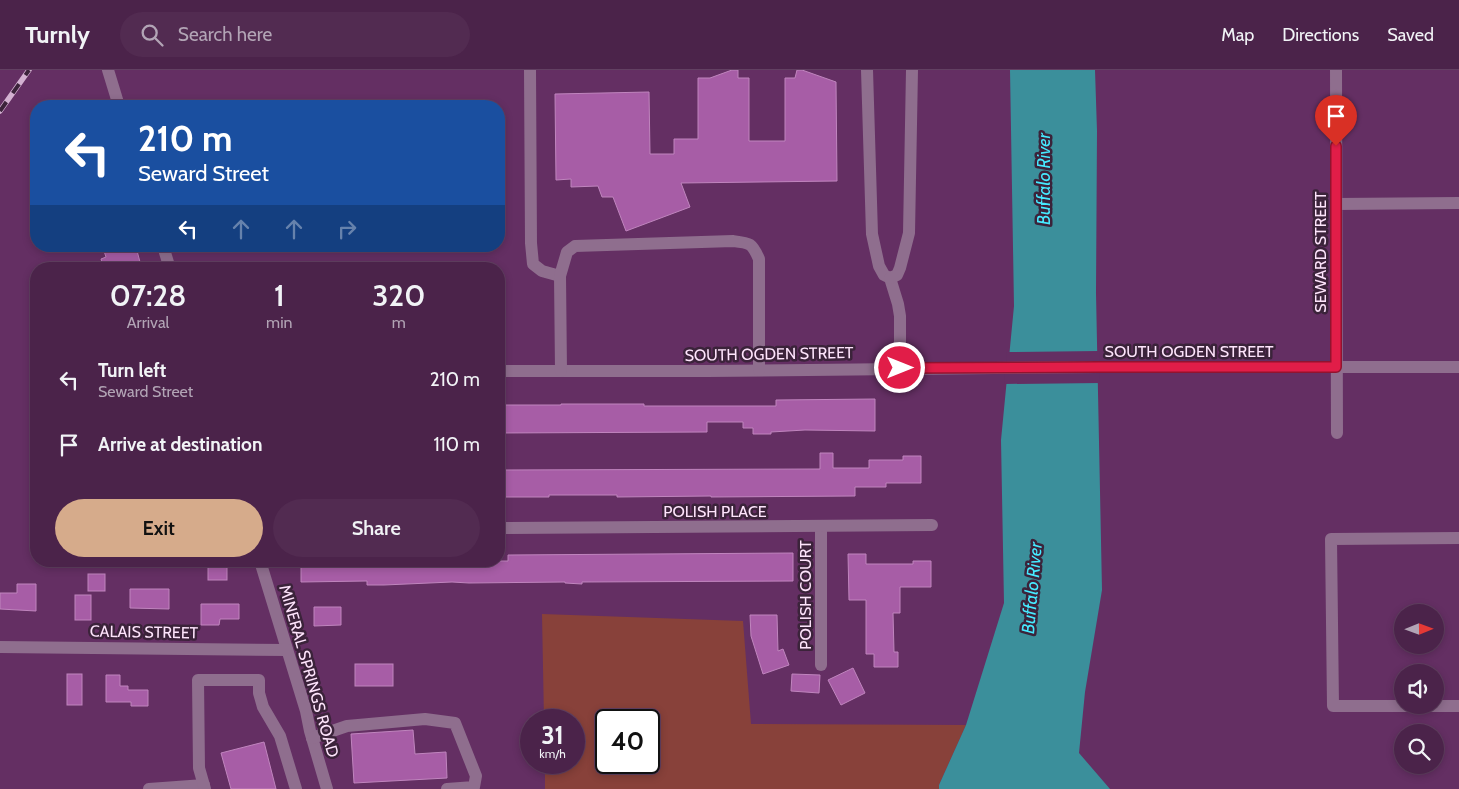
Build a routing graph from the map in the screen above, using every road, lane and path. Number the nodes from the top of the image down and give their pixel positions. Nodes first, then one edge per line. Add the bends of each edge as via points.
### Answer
1 (108, 70) edge
2 (530, 70) edge
3 (867, 70) edge
4 (912, 70) edge
5 (1336, 70) edge
6 (117, 100) edge
7 (1459, 203) edge
8 (1336, 204) junction
9 (560, 276) junction
10 (890, 278) junction
11 (1459, 366) edge
12 (1336, 367) junction
13 (900, 368) junction
14 (759, 370) junction
15 (505, 371) edge
16 (561, 371) junction
17 (1337, 434) dead end
18 (932, 525) dead end
19 (821, 526) junction
20 (505, 528) edge
21 (1459, 538) edge
22 (262, 567) edge
23 (0, 647) edge
24 (288, 650) junction
25 (821, 665) dead end
26 (1459, 706) edge
27 (312, 738) junction
28 (204, 787) edge
29 (149, 789) edge
30 (296, 789) edge
31 (327, 789) edge
32 (447, 789) edge

1 - 6 street
2 - 9 street via 533,264 542,271
3 - 10 street via 872,234 879,266
4 - 10 street via 909,233 900,268 897,275
5 - 8 street, SEWARD STREET
7 - 8 street
8 - 12 street, SEWARD STREET
9 - 14 street via 567,252 575,246 745,242 753,247 759,259
9 - 16 street
10 - 13 street via 900,316
11 - 12 street, SOUTH OGDEN STREET
12 - 13 street, SOUTH OGDEN STREET
12 - 17 street, SEWARD STREET
13 - 14 street, SOUTH OGDEN STREET
14 - 16 street, SOUTH OGDEN STREET
15 - 16 street, SOUTH OGDEN STREET
18 - 19 street, POLISH PLACE
19 - 20 street, POLISH PLACE
19 - 25 street, POLISH COURT
21 - 26 street via 1332,539 1333,706
22 - 24 street, MINERAL SPRINGS ROAD
23 - 24 street, CALAIS STREET
24 - 27 street, MINERAL SPRINGS ROAD
27 - 31 street, MINERAL SPRINGS ROAD
27 - 32 street via 347,726 425,719 455,724 476,776 474,787
28 - 29 street
28 - 30 street via 199,768 198,680 259,680 263,707 280,736

